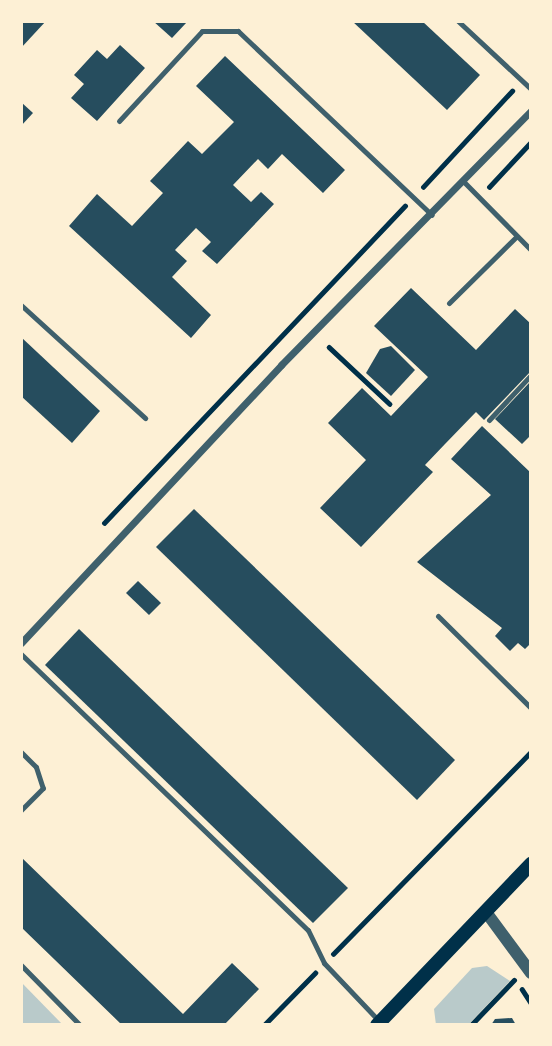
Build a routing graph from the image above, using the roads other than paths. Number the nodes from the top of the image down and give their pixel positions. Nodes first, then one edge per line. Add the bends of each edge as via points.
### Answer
1 (458, 21) edge
2 (531, 89) edge
3 (531, 111) edge
4 (119, 121) dead end
5 (465, 183) junction
6 (432, 215) junction
7 (516, 237) junction
8 (531, 250) edge
9 (449, 303) dead end
10 (21, 305) edge
11 (531, 375) edge
12 (145, 418) dead end
13 (489, 420) dead end
14 (438, 616) dead end
15 (21, 643) edge
16 (21, 654) edge
17 (531, 708) edge
18 (21, 752) edge
19 (21, 810) edge
20 (531, 864) edge
21 (486, 912) junction
22 (21, 965) edge
23 (528, 968) edge
24 (379, 1023) edge
25 (80, 1025) edge

1 - 2 lane
3 - 5 street
4 - 6 lane via 202,32 238,31
5 - 6 street
5 - 7 lane
6 - 15 street via 281,365
7 - 8 lane
7 - 9 lane
10 - 12 lane
11 - 13 lane
14 - 17 lane
16 - 24 lane via 308,930 324,963
18 - 19 lane via 36,767 43,788
20 - 21 main road
21 - 23 street
21 - 24 main road
22 - 25 lane

